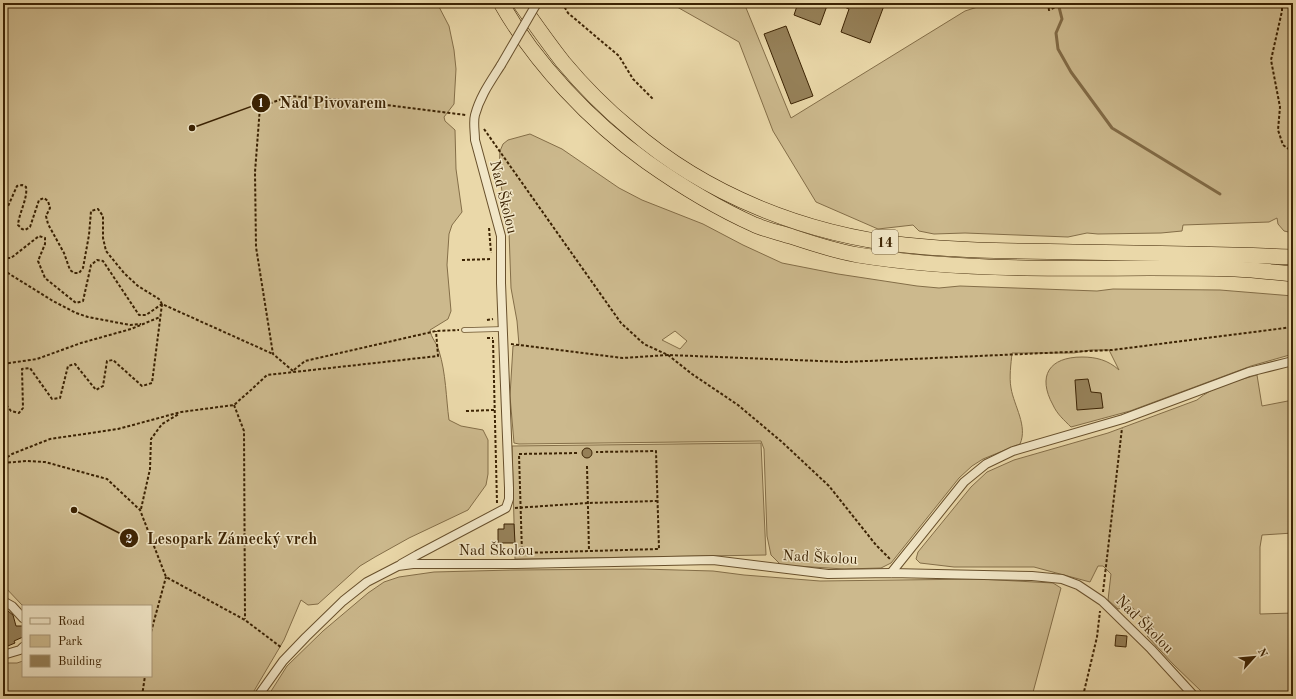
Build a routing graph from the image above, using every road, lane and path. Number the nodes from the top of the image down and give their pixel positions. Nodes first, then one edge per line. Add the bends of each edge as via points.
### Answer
1 (520, 3) edge
2 (537, 3) edge
3 (562, 3) edge
4 (1048, 3) edge
5 (1064, 3) edge
6 (1282, 3) edge
7 (504, 8) edge
8 (653, 99) dead end
9 (475, 116) junction
10 (1293, 152) edge
11 (3, 214) edge
12 (488, 223) dead end
13 (3, 256) edge
14 (1293, 257) edge
15 (462, 260) dead end
16 (3, 270) edge
17 (1293, 274) edge
18 (162, 304) junction
19 (493, 312) dead end
20 (160, 317) junction
21 (493, 319) junction
22 (487, 320) dead end
23 (144, 324) junction
24 (1293, 327) edge
25 (493, 329) junction
26 (503, 329) junction
27 (464, 330) joint
28 (436, 331) junction
29 (487, 338) dead end
30 (493, 338) junction
31 (504, 343) junction
32 (273, 354) junction
33 (668, 355) junction
34 (1293, 360) edge
35 (3, 364) edge
36 (293, 371) junction
37 (3, 401) edge
38 (234, 404) junction
39 (494, 410) junction
40 (466, 411) dead end
41 (181, 412) junction
42 (1123, 419) junction
43 (596, 452) dead end
44 (577, 453) dead end
45 (3, 461) edge
46 (587, 466) dead end
47 (657, 501) junction
48 (588, 503) junction
49 (495, 507) dead end
50 (521, 507) junction
51 (513, 508) dead end
52 (140, 510) junction
53 (589, 551) junction
54 (398, 566) junction
55 (898, 566) junction
56 (891, 573) junction
57 (166, 577) junction
58 (3, 601) edge
59 (1102, 601) junction
60 (22, 617) edge
61 (245, 620) junction
62 (152, 628) edge
63 (22, 648) edge
64 (282, 648) dead end
65 (3, 655) edge
66 (146, 677) edge
67 (136, 696) edge
68 (142, 696) edge
69 (258, 696) edge
70 (1083, 696) edge
71 (1194, 696) edge

1 - 14 highway, 14 via 563,62 631,130 674,162 744,202 808,225 903,245 969,251
2 - 9 street, Nad Školou, bridge via 482,96
3 - 8 path via 568,12 619,56 633,79
4 - 5 path via 1050,10
6 - 10 path via 1271,60 1280,107 1278,130 1283,145
7 - 17 highway, 14 via 534,51 600,125 665,175 756,225 810,243 856,254 913,262 969,267 1236,269
9 - 26 street, Nad Školou via 475,140 501,236
9 - 32 path via 421,108 290,96 260,107 254,172 256,247
9 - 33 path via 621,324 644,344
11 - 18 path via 17,186 26,187 27,193 18,225 22,229 30,227 39,200 44,198 48,201 48,224 70,270 78,273 83,268 90,211 98,209 103,216 106,251 124,273
12 - 15 path via 491,259
13 - 18 path via 11,258 39,236 45,238 38,261 45,278 76,303 83,301 91,265 97,260 103,261 138,315 146,315
16 - 23 path via 76,313 130,325
18 - 20 path
18 - 32 path
19 - 21 path
20 - 23 path
20 - 37 path via 152,383 142,386 113,360 107,362 103,386 96,390 75,364 68,366 60,398 52,399 30,368 22,369 23,408 18,413 11,411
21 - 22 path
21 - 25 path
23 - 35 path via 37,359
24 - 33 path via 1112,350 845,362
25 - 26 lane
25 - 27 lane
25 - 30 path
26 - 31 street, Nad Školou
27 - 28 path
28 - 36 path via 305,361
28 - 36 path via 438,356
29 - 30 path
30 - 39 path
31 - 33 path via 624,358
31 - 54 street, Nad Školou via 509,488 506,508
32 - 36 path
33 - 55 path via 738,405 830,486 876,545
34 - 42 street via 1249,372
36 - 38 path via 267,375
38 - 41 path
38 - 61 path via 244,431
39 - 40 path
39 - 49 path via 497,498
41 - 45 path via 118,429 50,439 12,454
41 - 52 path via 162,424 151,439 150,468
42 - 55 street via 1013,451 986,464 964,482
42 - 59 path
43 - 47 path via 656,451
44 - 50 path via 519,454
45 - 52 path via 45,462 107,479
46 - 48 path
47 - 48 path
47 - 53 path via 659,549
48 - 50 path
48 - 53 path
50 - 51 path
50 - 53 path via 522,553
52 - 57 path
54 - 56 street, Nad Školou via 713,560 828,574
54 - 69 street, Nad Školou via 367,582 343,601 283,661
55 - 56 street
56 - 59 street, Nad Školou via 1062,579 1078,585
57 - 61 path
57 - 62 path
58 - 60 street
59 - 70 path via 1097,637
59 - 71 street, Nad Školou via 1151,648
61 - 64 path
63 - 65 street
66 - 68 path
67 - 68 path

